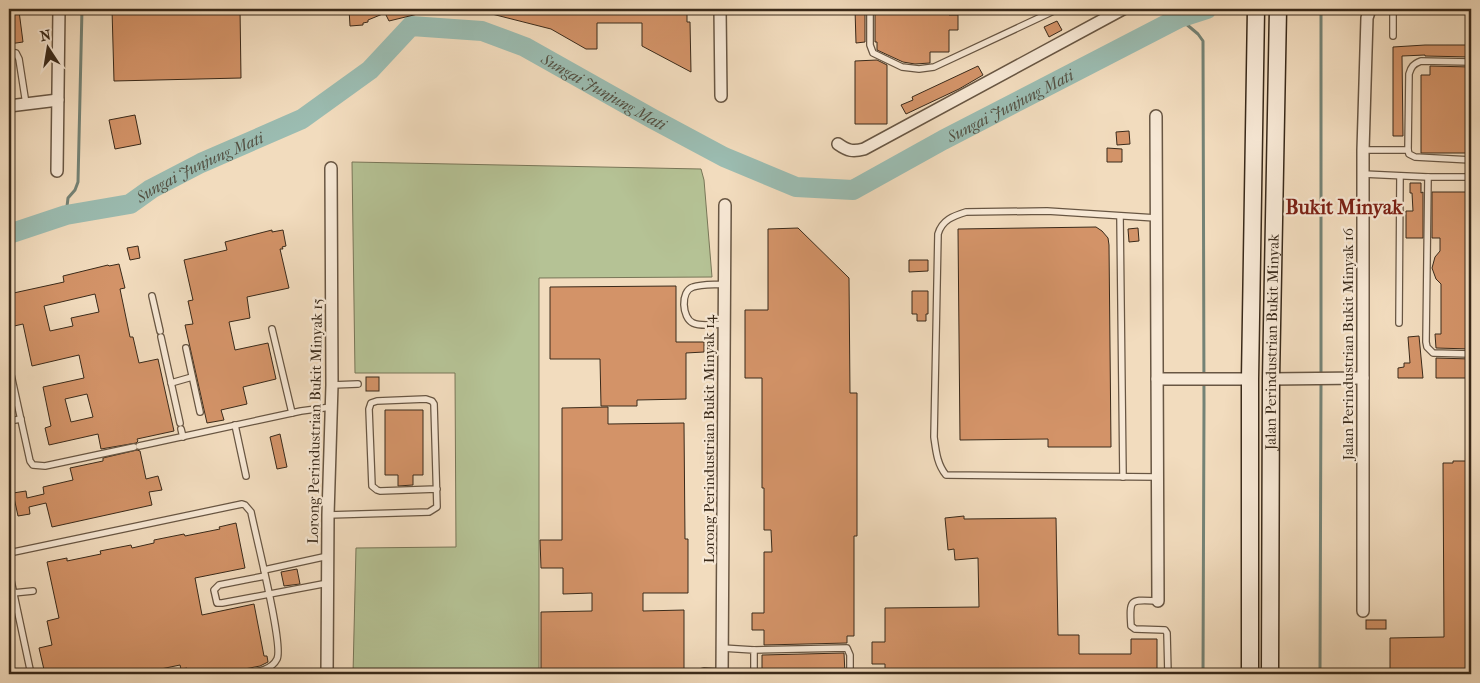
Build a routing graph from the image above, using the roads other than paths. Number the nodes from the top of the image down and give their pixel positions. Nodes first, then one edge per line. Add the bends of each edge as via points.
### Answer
1 (59, 9) edge
2 (720, 9) edge
3 (870, 9) edge
4 (1058, 9) edge
5 (1123, 9) edge
6 (1393, 9) edge
7 (1278, 11) edge
8 (1369, 13) edge
9 (1256, 16) edge
10 (1392, 36) dead end
11 (9, 52) edge
12 (1471, 62) edge
13 (721, 96) dead end
14 (58, 100) junction
15 (26, 104) junction
16 (9, 106) edge
17 (1156, 116) dead end
18 (838, 144) dead end
19 (1362, 150) junction
20 (1408, 150) junction
21 (1471, 160) edge
22 (331, 168) dead end
23 (58, 171) dead end
24 (1363, 174) junction
25 (1400, 176) junction
26 (1428, 177) junction
27 (1471, 177) edge
28 (725, 205) dead end
29 (1120, 216) junction
30 (1156, 218) junction
31 (725, 284) junction
32 (152, 296) dead end
33 (1399, 323) dead end
34 (724, 324) junction
35 (272, 329) dead end
36 (186, 348) dead end
37 (1471, 354) edge
38 (10, 370) dead end
39 (192, 377) junction
40 (1362, 378) junction
41 (1157, 379) junction
42 (1250, 379) junction
43 (1271, 379) junction
44 (171, 383) junction
45 (358, 384) dead end
46 (332, 385) junction
47 (332, 407) junction
48 (200, 412) dead end
49 (292, 413) junction
50 (21, 419) junction
51 (9, 421) edge
52 (235, 425) junction
53 (182, 437) junction
54 (246, 476) dead end
55 (1123, 477) junction
56 (1158, 477) junction
57 (437, 489) junction
58 (328, 515) junction
59 (9, 553) edge
60 (328, 556) junction
61 (9, 571) edge
62 (264, 573) junction
63 (328, 583) junction
64 (33, 590) dead end
65 (13, 593) junction
66 (269, 595) junction
67 (1158, 601) joint
68 (1363, 611) dead end
69 (722, 648) junction
70 (754, 650) junction
71 (722, 673) edge
72 (31, 674) edge
73 (243, 674) edge
74 (327, 674) edge
75 (695, 674) edge
76 (754, 674) edge
77 (850, 674) edge
78 (1168, 674) edge
79 (1250, 674) edge
80 (1270, 674) edge

1 - 14 street
2 - 13 street
3 - 4 lane via 873,53 902,67 919,69 941,65
5 - 18 street via 864,149 847,151
6 - 10 lane
7 - 43 main road, Jalan Perindustrian Bukit Minyak
8 - 19 street, Jalan Perindustrian Bukit Minyak 16
9 - 42 main road, Jalan Perindustrian Bukit Minyak
11 - 15 lane via 16,53 19,59
12 - 20 lane via 1420,61 1411,68
14 - 15 street
14 - 23 street
15 - 16 street
17 - 30 street
19 - 20 lane
19 - 24 street, Jalan Perindustrian Bukit Minyak 16
20 - 21 lane via 1415,157
22 - 46 street, Lorong Perindustrian Bukit Minyak 15
24 - 25 lane
24 - 40 street, Jalan Perindustrian Bukit Minyak 16
25 - 26 lane
25 - 33 lane
26 - 27 lane
26 - 37 lane via 1427,347 1433,353
28 - 31 street, Lorong Perindustrian Bukit Minyak 14
29 - 30 lane
29 - 55 lane
29 - 55 lane via 1047,211 966,212 955,215 940,226 934,437 938,461 946,475
30 - 41 street
31 - 34 street, Lorong Perindustrian Bukit Minyak 14
31 - 34 lane via 694,286 685,294 688,320 698,325
32 - 44 lane
34 - 69 street, Lorong Perindustrian Bukit Minyak 14
35 - 49 lane
36 - 39 lane
38 - 50 lane
39 - 44 lane
39 - 48 lane
40 - 43 street
40 - 68 street, Jalan Perindustrian Bukit Minyak 16
41 - 42 street
41 - 56 street
42 - 79 main road, Jalan Perindustrian Bukit Minyak
43 - 80 main road, Jalan Perindustrian Bukit Minyak
44 - 53 lane
45 - 46 lane
46 - 47 street, Lorong Perindustrian Bukit Minyak 15
47 - 49 lane
47 - 58 street, Lorong Perindustrian Bukit Minyak 15
49 - 52 lane
50 - 51 lane
50 - 53 lane via 30,461 38,466
52 - 53 lane
52 - 54 lane
55 - 56 lane
56 - 67 street
57 - 57 lane via 432,401 377,400 371,403 371,483 374,489
57 - 58 lane via 437,507 429,512
58 - 60 street, Lorong Perindustrian Bukit Minyak 15
59 - 62 lane via 242,504 251,512
60 - 62 lane
60 - 63 street, Lorong Perindustrian Bukit Minyak 15
61 - 65 lane
62 - 66 lane
62 - 66 lane via 219,585 214,590 215,600 222,604
63 - 66 lane
63 - 74 street, Lorong Perindustrian Bukit Minyak 15
64 - 65 lane
65 - 72 lane
66 - 73 lane via 279,653 272,666
67 - 78 lane via 1138,600 1132,603 1131,626 1135,629 1165,630
69 - 70 lane
69 - 71 street, Lorong Perindustrian Bukit Minyak 14
70 - 76 lane
70 - 77 lane via 847,648
71 - 75 lane via 704,671

